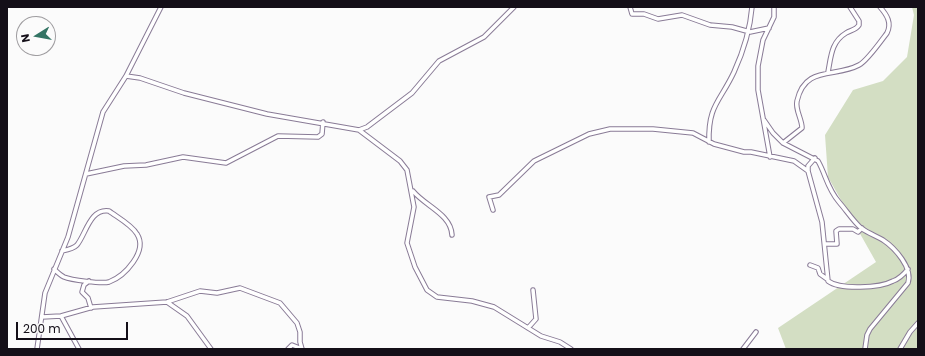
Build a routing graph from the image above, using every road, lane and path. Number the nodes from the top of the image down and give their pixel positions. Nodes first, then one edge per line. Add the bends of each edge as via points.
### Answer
1 (160, 7) edge
2 (514, 7) edge
3 (630, 7) edge
4 (752, 7) edge
5 (774, 7) edge
6 (850, 7) edge
7 (880, 7) edge
8 (769, 28) junction
9 (750, 32) junction
10 (828, 72) junction
11 (126, 76) junction
12 (764, 120) junction
13 (323, 122) junction
14 (360, 130) junction
15 (709, 142) junction
16 (783, 143) junction
17 (770, 157) junction
18 (815, 158) junction
19 (808, 171) junction
20 (86, 174) junction
21 (412, 190) junction
22 (492, 210) dead end
23 (862, 228) junction
24 (452, 235) dead end
25 (825, 244) junction
26 (62, 252) junction
27 (810, 265) dead end
28 (54, 269) junction
29 (908, 269) junction
30 (827, 279) junction
31 (89, 280) junction
32 (533, 290) dead end
33 (167, 302) junction
34 (91, 308) junction
35 (61, 316) junction
36 (42, 317) junction
37 (918, 323) edge
38 (528, 328) junction
39 (756, 332) dead end
40 (37, 349) edge
41 (79, 349) edge
42 (209, 349) edge
43 (288, 349) edge
44 (302, 349) edge
45 (571, 349) edge
46 (743, 349) edge
47 (865, 349) edge
48 (900, 349) edge

1 - 11 street
2 - 14 street via 484,37 439,61 412,93
3 - 9 street via 635,15 644,14 658,18 682,15 710,25
4 - 9 street
5 - 8 street via 774,17
6 - 10 street via 859,25 844,34 834,45
7 - 10 street via 887,15 890,25 883,38 858,66
8 - 9 street
8 - 12 street via 763,40 758,66 758,90
9 - 15 street via 734,72 712,109
10 - 16 street via 814,76 802,88 797,102 802,128
11 - 13 street via 245,109
11 - 20 street via 103,112
12 - 16 street
12 - 17 street
13 - 14 street
13 - 20 street via 322,134 318,137 278,136 226,163 183,157
14 - 21 street via 405,166
15 - 17 street
15 - 22 street via 693,133 653,129 610,129 589,134 534,161 499,195 489,197
16 - 18 street
17 - 19 street via 794,161
18 - 19 street via 808,166
18 - 23 street via 820,163 832,194
19 - 25 street via 821,217
20 - 26 street
21 - 24 street via 449,222
21 - 38 street via 414,207 407,243 415,267 427,290 437,297 486,304
23 - 25 street via 858,232 839,229 836,231 837,244
23 - 29 street via 887,243
25 - 30 street
26 - 28 street
26 - 31 street via 77,245 95,215 104,210 135,230 139,238 139,252 126,270 108,282
27 - 30 street via 818,268 820,274
28 - 31 street via 68,278
28 - 36 street via 45,292
29 - 30 street via 894,281 880,286 835,285
29 - 47 street via 908,283 870,329
31 - 34 street via 82,292 89,299
32 - 38 street via 536,319
33 - 34 street
33 - 42 street via 187,316
33 - 44 street via 200,291 217,294 243,289 283,306 299,328
34 - 35 street
35 - 36 street
35 - 41 street
36 - 40 street
37 - 48 street
38 - 45 street
39 - 46 street
43 - 44 street via 292,345

